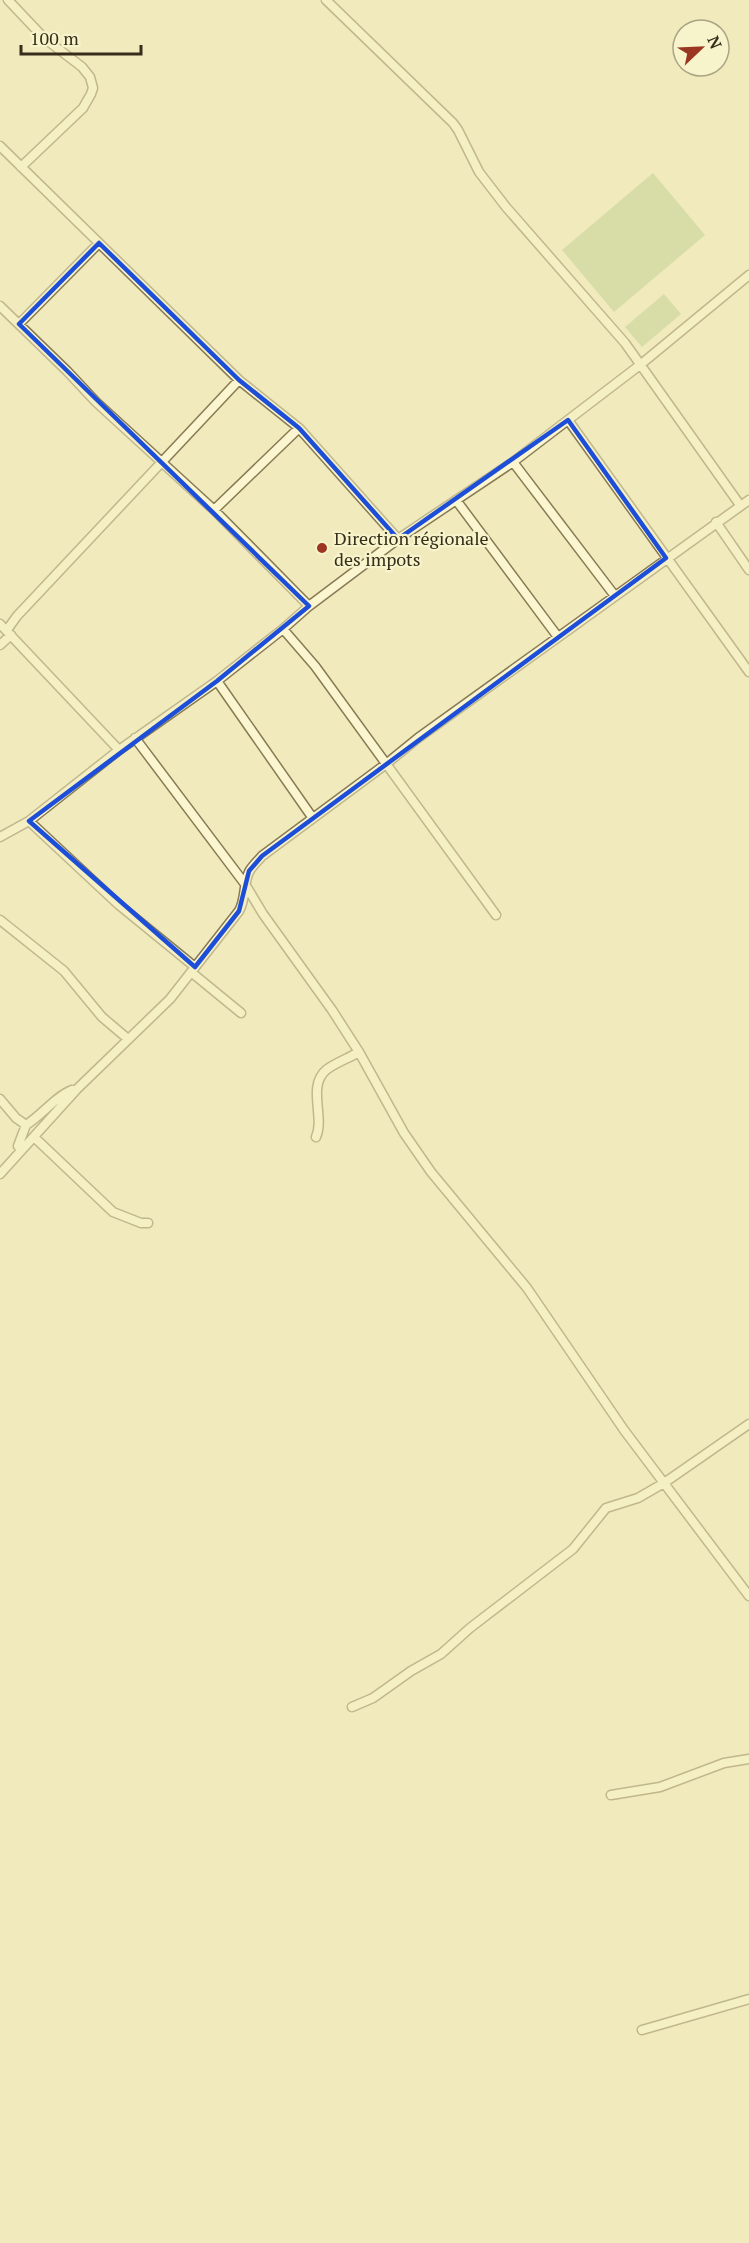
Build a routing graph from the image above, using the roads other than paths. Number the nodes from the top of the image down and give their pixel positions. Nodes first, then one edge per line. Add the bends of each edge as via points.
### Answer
1 (8, 0) edge
2 (326, 0) edge
3 (336, 3) edge
4 (0, 146) edge
5 (21, 167) junction
6 (99, 243) junction
7 (749, 275) edge
8 (0, 306) edge
9 (19, 324) junction
10 (640, 365) junction
11 (239, 380) junction
12 (568, 420) junction
13 (299, 428) junction
14 (513, 462) junction
15 (162, 464) junction
16 (456, 500) junction
17 (745, 503) edge
18 (214, 510) junction
19 (716, 522) junction
20 (398, 538) junction
21 (666, 558) junction
22 (749, 570) edge
23 (615, 596) junction
24 (309, 606) junction
25 (284, 629) junction
26 (6, 630) edge
27 (558, 637) junction
28 (0, 645) edge
29 (749, 672) edge
30 (217, 681) junction
31 (135, 738) junction
32 (119, 750) junction
33 (386, 764) junction
34 (312, 817) junction
35 (29, 821) junction
36 (0, 837) edge
37 (245, 884) junction
38 (496, 915) dead end
39 (0, 920) edge
40 (193, 970) junction
41 (241, 1013) dead end
42 (128, 1039) junction
43 (359, 1052) junction
44 (77, 1089) junction
45 (0, 1099) edge
46 (26, 1125) junction
47 (34, 1137) junction
48 (316, 1137) dead end
49 (21, 1151) junction
50 (0, 1174) edge
51 (148, 1223) dead end
52 (749, 1424) edge
53 (664, 1483) junction
54 (749, 1596) edge
55 (352, 1707) dead end
56 (749, 1759) edge
57 (610, 1795) dead end
58 (749, 1999) edge
59 (642, 2030) dead end

1 - 5 street via 44,38 82,67 93,88 83,108
2 - 3 street
3 - 10 street via 453,123 479,172 506,207
4 - 5 street
5 - 6 street
6 - 9 street
6 - 11 street
7 - 10 street
8 - 9 street
9 - 15 street
10 - 12 street
10 - 17 street
11 - 13 street
11 - 15 street
12 - 14 street
12 - 21 street
13 - 18 street
13 - 20 street
14 - 16 street
14 - 23 street
15 - 18 street
15 - 26 street
16 - 20 street
16 - 27 street
17 - 19 street
18 - 24 street
19 - 21 street
19 - 22 street
20 - 24 street
21 - 23 street
21 - 29 street
23 - 27 street
24 - 25 street
25 - 30 street
25 - 33 street
26 - 28 street
26 - 32 street
27 - 33 street
30 - 31 street
30 - 34 street
31 - 32 street
31 - 37 street
32 - 35 street
33 - 34 street
33 - 38 street
34 - 37 street via 262,856 249,871
35 - 36 street
35 - 40 street
37 - 40 street via 239,911
37 - 43 street
39 - 42 street via 64,971 102,1017
40 - 41 street
40 - 42 street via 170,999
42 - 44 street
43 - 48 street via 325,1071 316,1087 320,1127
43 - 53 street via 404,1133 431,1172 527,1288
44 - 46 street via 61,1096
44 - 47 street
45 - 46 street
46 - 49 street via 19,1140
47 - 49 street
47 - 51 street via 113,1212
49 - 50 street
52 - 53 street
53 - 54 street
53 - 55 street via 638,1498 606,1508 573,1549 441,1654
56 - 57 street via 724,1763 660,1787
58 - 59 street

